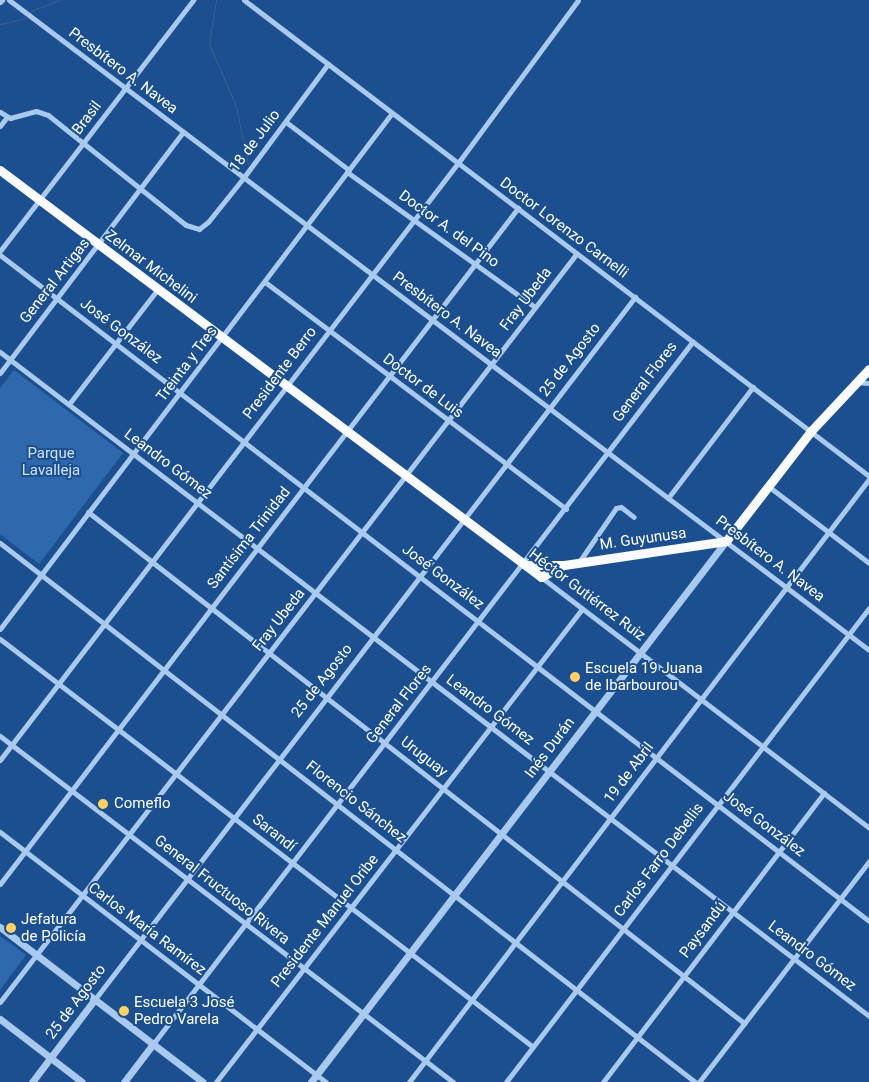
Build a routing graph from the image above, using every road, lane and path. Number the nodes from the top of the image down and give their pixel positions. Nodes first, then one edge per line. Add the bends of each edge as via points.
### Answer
1 (9, 0) edge
2 (193, 0) edge
3 (244, 0) edge
4 (578, 0) edge
5 (328, 64) junction
6 (125, 88) junction
7 (0, 112) edge
8 (392, 113) junction
9 (7, 117) junction
10 (286, 122) junction
11 (0, 126) edge
12 (183, 132) junction
13 (83, 143) junction
14 (458, 163) junction
15 (0, 170) edge
16 (348, 171) junction
17 (244, 178) junction
18 (140, 189) junction
19 (40, 200) junction
20 (518, 208) junction
21 (414, 220) junction
22 (308, 225) junction
23 (98, 245) junction
24 (0, 251) edge
25 (577, 253) junction
26 (0, 255) edge
27 (475, 264) junction
28 (372, 274) junction
29 (265, 282) junction
30 (158, 289) junction
31 (635, 297) junction
32 (57, 299) junction
33 (535, 307) junction
34 (432, 320) junction
35 (328, 330) junction
36 (222, 338) junction
37 (693, 341) junction
38 (116, 344) junction
39 (0, 352) edge
40 (10, 359) junction
41 (491, 365) junction
42 (869, 369) edge
43 (0, 373) edge
44 (389, 376) junction
45 (855, 382) junction
46 (869, 383) edge
47 (286, 386) junction
48 (753, 387) junction
49 (181, 392) junction
50 (69, 404) junction
51 (550, 408) junction
52 (448, 420) junction
53 (811, 431) junction
54 (346, 432) junction
55 (244, 441) junction
56 (608, 453) junction
57 (133, 454) junction
58 (507, 465) junction
59 (406, 476) junction
60 (869, 477) edge
61 (768, 486) junction
62 (304, 487) junction
63 (668, 498) junction
64 (196, 502) junction
65 (566, 509) junction
66 (88, 512) junction
67 (634, 516) dead end
68 (464, 520) junction
69 (364, 532) junction
70 (828, 532) junction
71 (726, 540) junction
72 (0, 543) edge
73 (257, 548) junction
74 (151, 561) junction
75 (578, 562) junction
76 (869, 563) edge
77 (524, 564) junction
78 (564, 565) junction
79 (546, 567) junction
80 (41, 574) junction
81 (421, 577) junction
82 (541, 577) junction
83 (787, 587) junction
84 (317, 593) junction
85 (211, 608) junction
86 (869, 608) edge
87 (582, 610) junction
88 (480, 621) junction
89 (105, 622) junction
90 (0, 629) edge
91 (848, 634) junction
92 (374, 637) junction
93 (0, 639) edge
94 (869, 650) edge
95 (270, 652) junction
96 (640, 652) junction
97 (539, 666) junction
98 (165, 668) junction
99 (433, 682) junction
100 (58, 683) junction
101 (327, 697) junction
102 (701, 699) junction
103 (596, 711) junction
104 (223, 713) junction
105 (492, 726) junction
106 (118, 729) junction
107 (0, 736) edge
108 (386, 743) junction
109 (12, 744) junction
110 (762, 746) junction
111 (280, 758) junction
112 (656, 758) junction
113 (0, 760) edge
114 (550, 771) junction
115 (176, 773) junction
116 (444, 788) junction
117 (71, 790) junction
118 (824, 793) junction
119 (338, 804) junction
120 (717, 804) junction
121 (611, 817) junction
122 (234, 818) junction
123 (869, 828) edge
124 (0, 832) edge
125 (130, 834) junction
126 (502, 834) junction
127 (396, 849) junction
128 (25, 851) junction
129 (779, 852) junction
130 (869, 861) edge
131 (292, 863) junction
132 (672, 864) junction
133 (187, 879) junction
134 (562, 881) junction
135 (0, 884) edge
136 (82, 895) junction
137 (455, 895) junction
138 (840, 898) junction
139 (351, 907) junction
140 (732, 911) junction
141 (869, 921) edge
142 (246, 924) junction
143 (0, 927) edge
144 (622, 929) junction
145 (140, 940) junction
146 (516, 942) junction
147 (411, 952) junction
148 (37, 954) junction
149 (794, 958) junction
150 (304, 968) junction
151 (683, 976) junction
152 (200, 985) junction
153 (576, 990) junction
154 (95, 999) junction
155 (472, 1000) junction
156 (0, 1002) edge
157 (364, 1014) junction
158 (869, 1016) edge
159 (0, 1019) edge
160 (744, 1023) junction
161 (257, 1029) junction
162 (637, 1037) junction
163 (153, 1044) junction
164 (534, 1047) junction
165 (51, 1058) junction
166 (425, 1061) junction
167 (316, 1075) junction
168 (700, 1081) edge
169 (32, 1082) edge
170 (82, 1082) edge
171 (124, 1082) edge
172 (203, 1082) edge
173 (216, 1082) edge
174 (311, 1082) edge
175 (326, 1082) edge
176 (409, 1082) edge
177 (453, 1082) edge
178 (506, 1082) edge
179 (603, 1082) edge

1 - 6 street, Presbítero A. Navea
2 - 6 street, Brasil
3 - 5 street, Doctor Lorenzo Carnelli
4 - 14 street, Presidente Berro
5 - 8 street, Doctor Lorenzo Carnelli
5 - 10 street, 18 de Julio
6 - 12 street, Presbítero A. Navea
6 - 13 street, Brasil
7 - 9 street
8 - 14 street, Doctor Lorenzo Carnelli
8 - 16 street, Treinta y Tres
9 - 11 street
9 - 13 street via 44,113
10 - 16 street, Doctor A. del Pino
10 - 17 street, 18 de Julio
12 - 17 street, Presbítero A. Navea
12 - 18 street, General Artigas
13 - 18 street
13 - 19 street, Brasil
14 - 20 street, Doctor Lorenzo Carnelli
14 - 21 street, Presidente Berro
15 - 19 highway, Zelmar Michelini
16 - 21 street, Doctor A. del Pino
16 - 22 street, Treinta y Tres
17 - 18 street, 18 de Julio via 199,229 186,225
17 - 22 street, Presbítero A. Navea
18 - 23 street, General Artigas
19 - 23 highway, Zelmar Michelini
19 - 24 street, Brasil
20 - 25 street, Doctor Lorenzo Carnelli
20 - 27 street, Santísima Trinidad
21 - 27 street, Doctor A. del Pino
21 - 28 street, Presidente Berro
22 - 28 street, Presbítero A. Navea
22 - 29 street, Treinta y Tres
23 - 30 highway, Zelmar Michelini
23 - 32 street, General Artigas
25 - 31 street, Doctor Lorenzo Carnelli
25 - 33 street, Fray Ubeda
26 - 32 street, José González
27 - 33 street, Doctor A. del Pino
27 - 34 street, Santísima Trinidad
28 - 34 street, Presbítero A. Navea
28 - 35 street, Presidente Berro
29 - 35 street, Doctor de Luis
29 - 36 street, Treinta y Tres
30 - 36 highway, Zelmar Michelini
30 - 38 street
31 - 37 street, Doctor Lorenzo Carnelli
31 - 51 street, 25 de Agosto
32 - 38 street, José González
32 - 40 street, General Artigas
33 - 41 street, Fray Ubeda
34 - 41 street, Presbítero A. Navea
34 - 44 street, Santísima Trinidad
35 - 44 street, Doctor de Luis
35 - 47 street, Presidente Berro
36 - 47 highway, Zelmar Michelini
36 - 49 street, Treinta y Tres
37 - 48 street, Doctor Lorenzo Carnelli
37 - 56 street, General Flores
38 - 49 street, José González
38 - 50 street
39 - 40 street, Leandro Gómez
40 - 43 street, General Artigas
40 - 50 street, Leandro Gómez
41 - 51 street, Presbítero A. Navea
41 - 52 street, Fray Ubeda
42 - 45 highway, Inés Durán
44 - 52 street, Doctor de Luis
44 - 54 street, Santísima Trinidad
45 - 46 street
45 - 53 highway, Inés Durán
47 - 54 highway, Héctor Gutiérrez Ruiz
47 - 55 street, Presidente Berro
48 - 53 street, Doctor Lorenzo Carnelli
48 - 63 street
49 - 55 street, José González
49 - 57 street, Treinta y Tres
50 - 57 street, Leandro Gómez
51 - 56 street, Presbítero A. Navea
51 - 58 street, 25 de Agosto
52 - 58 street, Doctor de Luis
52 - 59 street, Fray Ubeda
53 - 60 street, Doctor Lorenzo Carnelli
53 - 61 highway, Inés Durán
54 - 59 highway, Héctor Gutiérrez Ruiz
54 - 62 street, Santísima Trinidad
55 - 62 street, José González
55 - 64 street, Presidente Berro
56 - 63 street, Presbítero A. Navea
56 - 65 street, General Flores
57 - 64 street, Leandro Gómez
57 - 66 street, Treinta y Tres
58 - 65 street, Doctor de Luis
58 - 68 street, 25 de Agosto
59 - 68 highway, Héctor Gutiérrez Ruiz
59 - 69 street, Fray Ubeda
60 - 70 street, 19 de Abril
61 - 70 street
61 - 71 highway, Inés Durán
62 - 69 street, José González
62 - 73 street, Santísima Trinidad
63 - 71 street, Presbítero A. Navea
64 - 73 street, Leandro Gómez
64 - 74 street, Presidente Berro
65 - 77 street, General Flores
66 - 74 street, Uruguay
66 - 80 street, Treinta y Tres
67 - 75 street via 621,507 616,508
68 - 77 highway, Héctor Gutiérrez Ruiz
68 - 81 street, 25 de Agosto
69 - 81 street, José González
69 - 84 street, Fray Ubeda
70 - 76 street
70 - 83 street, 19 de Abril
71 - 75 highway, M. Guyunusa
71 - 83 street, Presbítero A. Navea
71 - 96 street, Inés Durán
72 - 80 street, Florencio Sánchez
73 - 84 street, Leandro Gómez
73 - 85 street, Santísima Trinidad
74 - 85 street, Uruguay
74 - 89 street, Presidente Berro
75 - 78 highway, M. Guyunusa
77 - 79 highway, M. Guyunusa
77 - 82 highway, Héctor Gutiérrez Ruiz
77 - 88 street, General Flores
78 - 79 highway, M. Guyunusa
78 - 82 highway, M. Guyunusa
79 - 82 highway
80 - 89 street, Florencio Sánchez
80 - 90 street, Treinta y Tres
81 - 88 street, José González
81 - 92 street, 25 de Agosto
82 - 87 street, Héctor Gutiérrez Ruiz
83 - 91 street, Presbítero A. Navea
83 - 102 street, 19 de Abril
84 - 92 street, Leandro Gómez
84 - 95 street, Fray Ubeda
85 - 95 street, Uruguay
85 - 98 street, Santísima Trinidad
86 - 91 street, Carlos Farro Debellis
87 - 96 street, Héctor Gutiérrez Ruiz
87 - 97 street, Presidente Manuel Oribe
88 - 97 street, José González
88 - 99 street, General Flores
89 - 98 street, Florencio Sánchez
89 - 100 street, Presidente Berro
91 - 94 street, Presbítero A. Navea
91 - 110 street, Carlos Farro Debellis
92 - 99 street, Leandro Gómez
92 - 101 street, 25 de Agosto
93 - 100 street, Sarandí
95 - 101 street, Uruguay
95 - 104 street, Fray Ubeda
96 - 102 street, Héctor Gutiérrez Ruiz
96 - 103 street, Inés Durán
97 - 103 street, José González
97 - 105 street, Presidente Manuel Oribe
98 - 104 street, Florencio Sánchez
98 - 106 street, Santísima Trinidad
99 - 105 street, Leandro Gómez
99 - 108 street, General Flores
100 - 106 street, Sarandí
100 - 109 street, Presidente Berro
101 - 108 street, Uruguay
101 - 111 street, 25 de Agosto
102 - 110 street, Héctor Gutiérrez Ruiz
102 - 112 street, 19 de Abril
103 - 112 street, José González
103 - 114 street, Inés Durán
104 - 111 street, Florencio Sánchez
104 - 115 street, Fray Ubeda
105 - 114 street, Leandro Gómez
105 - 116 street, Presidente Manuel Oribe
106 - 115 street, Sarandí
106 - 117 street, Santísima Trinidad
107 - 109 street, General Fructuoso Rivera
108 - 116 street, Uruguay
108 - 119 street, General Flores
109 - 113 street, Presidente Berro
109 - 117 street, General Fructuoso Rivera
110 - 118 street, Héctor Gutiérrez Ruiz
110 - 120 street, Carlos Farro Debellis
111 - 119 street, Florencio Sánchez
111 - 122 street, 25 de Agosto
112 - 120 street, José González
112 - 121 street, 19 de Abril
114 - 121 street, Leandro Gómez
114 - 126 street, Inés Durán
115 - 122 street, Sarandí
115 - 125 street, Fray Ubeda
116 - 126 street, Uruguay
116 - 127 street, Presidente Manuel Oribe
117 - 125 street, General Fructuoso Rivera
117 - 128 street, Santísima Trinidad
118 - 123 street, Héctor Gutiérrez Ruiz
118 - 129 street, Paysandú
119 - 127 street, Florencio Sánchez
119 - 131 street, General Flores
120 - 129 street, José González
120 - 132 street, Carlos Farro Debellis
121 - 132 street, Leandro Gómez
121 - 134 street, 19 de Abril
122 - 131 street, Sarandí
122 - 133 street, 25 de Agosto
124 - 128 street, Carlos María Ramírez
125 - 133 street, General Fructuoso Rivera
125 - 136 street, Fray Ubeda
126 - 134 street, Uruguay
126 - 137 street, Inés Durán
127 - 137 street, Florencio Sánchez
127 - 139 street, Presidente Manuel Oribe
128 - 135 street, Santísima Trinidad
128 - 136 street, Carlos María Ramírez
129 - 138 street, José González
129 - 140 street, Paysandú
130 - 138 street
131 - 139 street, Sarandí
131 - 142 street, General Flores
132 - 140 street, Leandro Gómez
132 - 144 street, Carlos Farro Debellis
133 - 142 street, General Fructuoso Rivera
133 - 145 street, 25 de Agosto
134 - 144 street, Uruguay
134 - 146 street, 19 de Abril
136 - 145 street, Carlos María Ramírez
136 - 148 street, Fray Ubeda
137 - 146 street, Florencio Sánchez
137 - 147 street, Inés Durán
138 - 141 street, José González
138 - 149 street
139 - 147 street, Sarandí
139 - 150 street, Presidente Manuel Oribe
140 - 149 street, Leandro Gómez
140 - 151 street, Paysandú
142 - 150 street, General Fructuoso Rivera
142 - 152 street, General Flores
143 - 148 street
144 - 151 street, Uruguay
144 - 153 street, Carlos Farro Debellis
145 - 152 street, Carlos María Ramírez
145 - 154 street, 25 de Agosto
146 - 153 street, Florencio Sánchez
146 - 155 street, 19 de Abril
147 - 155 street, Sarandí
147 - 157 street, Inés Durán
148 - 154 street
148 - 156 street, Fray Ubeda
149 - 158 street, Leandro Gómez
149 - 160 street
150 - 157 street, General Fructuoso Rivera
150 - 161 street, Presidente Manuel Oribe
151 - 160 street, Uruguay
151 - 162 street, Paysandú
152 - 161 street, Carlos María Ramírez
152 - 163 street, General Flores
153 - 162 street, Florencio Sánchez
153 - 164 street, Carlos Farro Debellis
154 - 163 street
154 - 165 street, 25 de Agosto
155 - 164 street, Sarandí
155 - 166 street, 19 de Abril
157 - 166 street, General Fructuoso Rivera
157 - 167 street, Inés Durán
159 - 165 street
160 - 168 street
161 - 167 street, Carlos María Ramírez
161 - 173 street, Presidente Manuel Oribe
162 - 168 street, Florencio Sánchez
162 - 179 street, Paysandú
163 - 171 street, General Flores
163 - 172 street
164 - 178 street, Carlos Farro Debellis
165 - 169 street, 25 de Agosto
165 - 170 street
166 - 176 street, 19 de Abril
166 - 177 street, General Fructuoso Rivera
167 - 174 street, Inés Durán
167 - 175 street, Carlos María Ramírez

